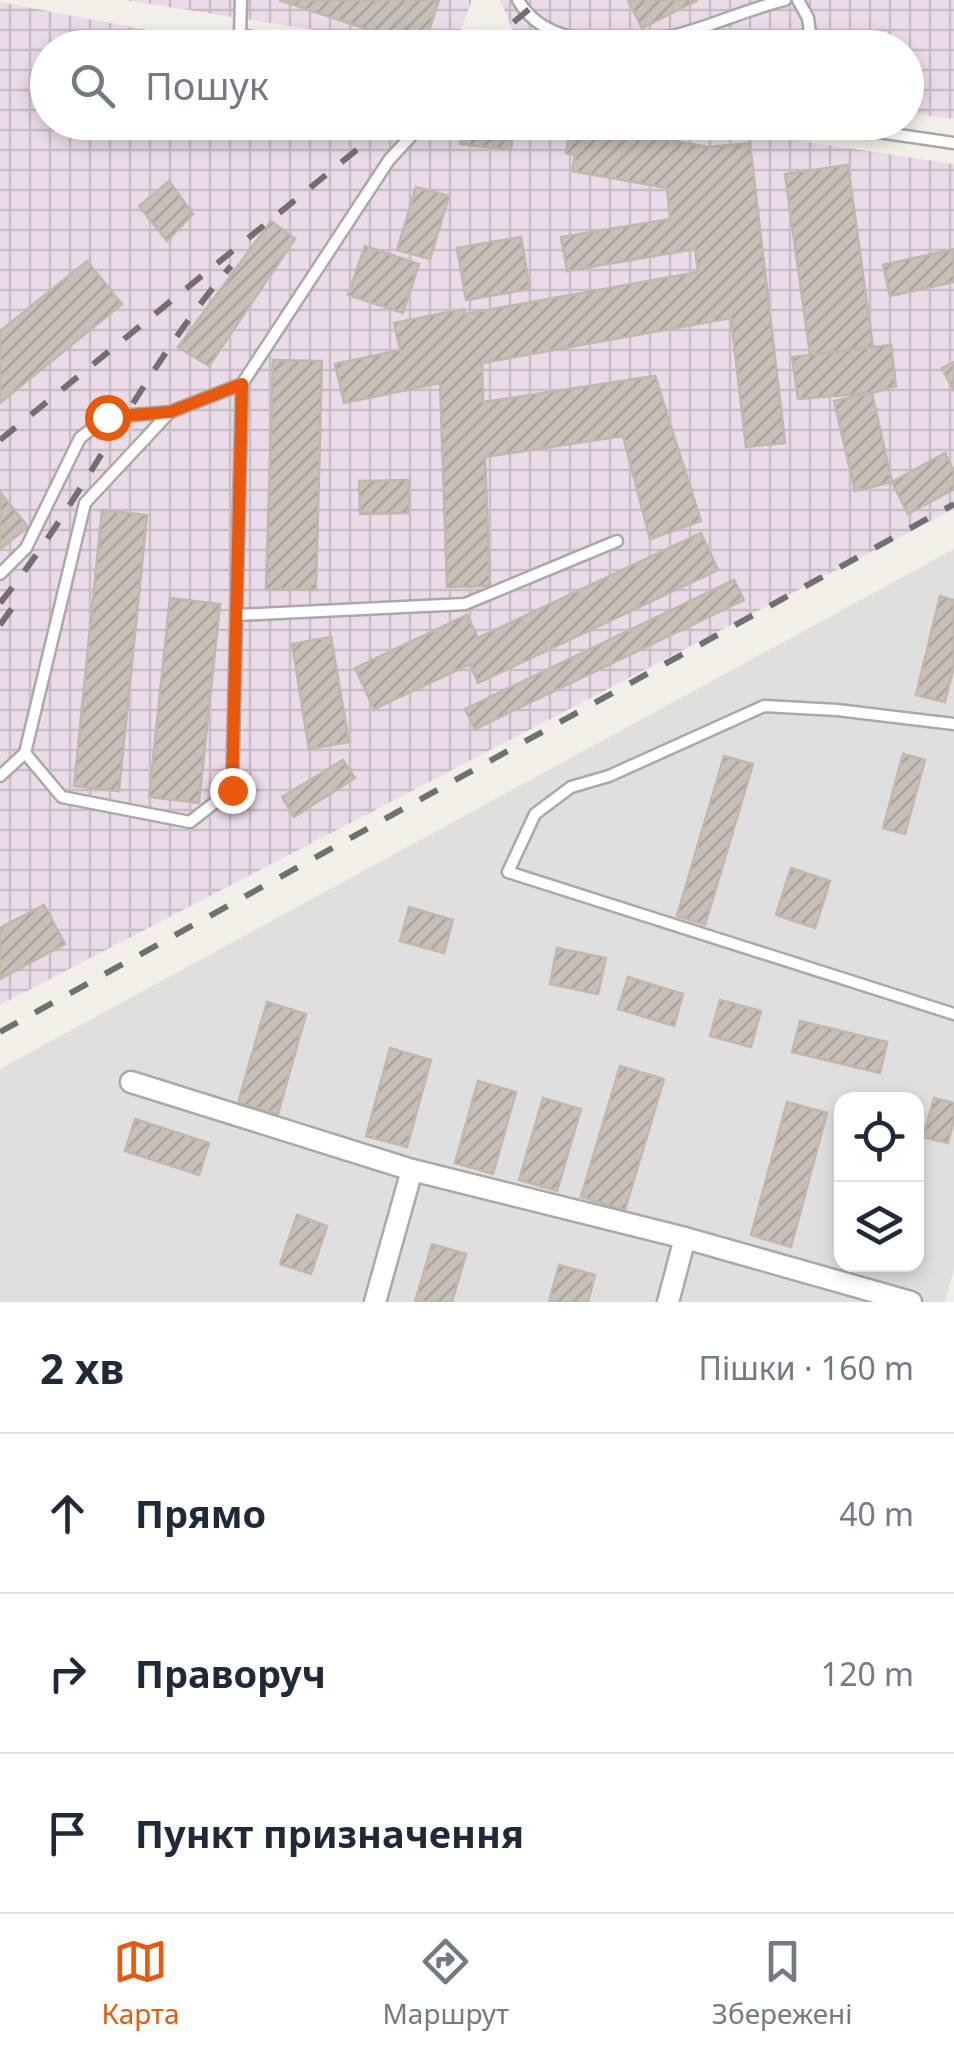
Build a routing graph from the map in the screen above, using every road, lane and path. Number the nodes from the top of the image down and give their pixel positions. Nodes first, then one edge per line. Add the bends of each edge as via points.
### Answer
1 (241, 0) edge
2 (518, 0) edge
3 (785, 0) edge
4 (798, 0) edge
5 (240, 30) edge
6 (550, 30) edge
7 (690, 30) edge
8 (810, 30) edge
9 (924, 139) edge
10 (407, 140) edge
11 (954, 143) edge
12 (242, 384) junction
13 (170, 412) junction
14 (617, 541) dead end
15 (0, 574) edge
16 (236, 615) junction
17 (954, 724) edge
18 (25, 753) junction
19 (0, 776) edge
20 (954, 1014) edge
21 (131, 1082) dead end
22 (412, 1170) junction
23 (685, 1238) junction
24 (375, 1302) edge
25 (668, 1302) edge
26 (911, 1302) edge

1 - 5 lane
2 - 6 lane
3 - 7 lane
4 - 8 lane
9 - 11 lane
10 - 12 lane
12 - 13 lane
12 - 16 lane
13 - 15 lane via 107,417 80,438 26,548
13 - 18 lane via 85,503
14 - 16 lane via 466,604
16 - 18 lane via 232,790 190,822 62,797
17 - 20 lane via 764,706 571,787 535,814 508,872
18 - 19 lane
21 - 22 street
22 - 23 street
22 - 24 street
23 - 25 street
23 - 26 street

